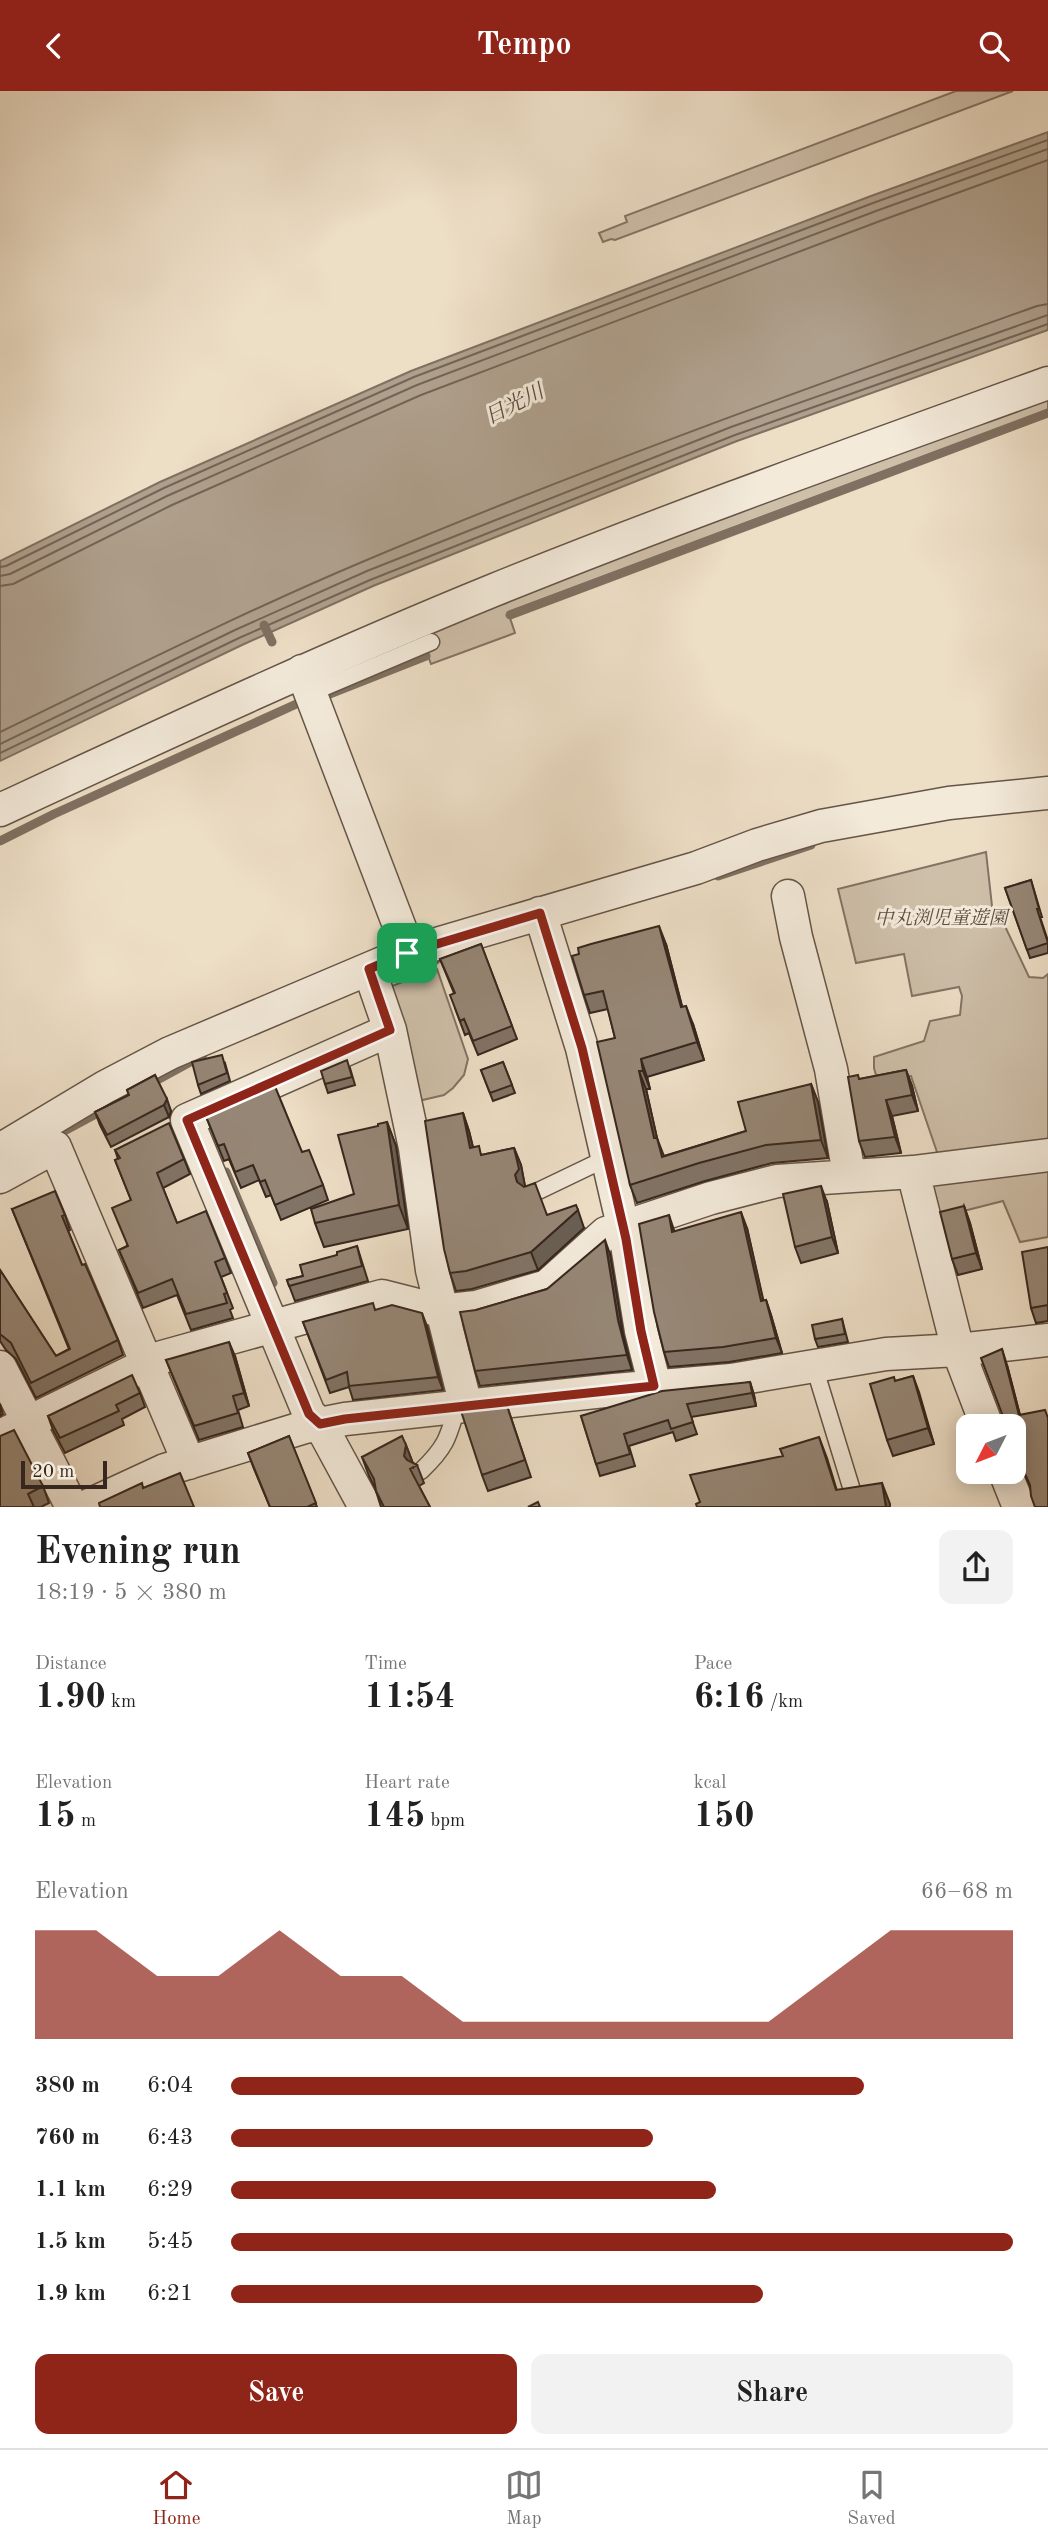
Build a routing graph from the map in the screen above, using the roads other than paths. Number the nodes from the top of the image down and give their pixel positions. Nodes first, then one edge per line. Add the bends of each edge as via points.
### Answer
1 (1048, 383) edge
2 (431, 642) dead end
3 (307, 682) junction
4 (1048, 793) edge
5 (0, 810) edge
6 (788, 896) dead end
7 (543, 923) junction
8 (407, 953) junction
9 (373, 979) junction
10 (390, 1030) junction
11 (0, 1150) edge
12 (1048, 1155) edge
13 (607, 1158) junction
14 (913, 1172) junction
15 (849, 1175) junction
16 (0, 1177) edge
17 (532, 1194) edge
18 (623, 1227) junction
19 (441, 1311) junction
20 (273, 1327) junction
21 (1048, 1339) edge
22 (958, 1350) junction
23 (148, 1364) junction
24 (814, 1366) junction
25 (0, 1367) edge
26 (654, 1386) junction
27 (461, 1406) junction
28 (982, 1414) edge
29 (29, 1423) junction
30 (320, 1424) junction
31 (0, 1436) edge
32 (189, 1463) junction
33 (421, 1471) dead end
34 (1010, 1484) edge
35 (855, 1500) edge
36 (72, 1507) edge
37 (86, 1507) edge
38 (365, 1507) edge
39 (1020, 1507) edge

1 - 3 street via 727,499 494,590
2 - 3 lane
3 - 5 street
3 - 8 street
4 - 7 street via 948,803 821,826
6 - 15 street via 831,1069
7 - 8 street
7 - 13 street via 582,1048
8 - 9 street
9 - 10 street
9 - 11 street via 170,1053
10 - 19 street via 415,1148
10 - 20 street via 181,1123
12 - 14 street
13 - 17 lane
13 - 18 street
14 - 15 street
14 - 22 street
15 - 18 street via 777,1181
16 - 23 street via 55,1147
18 - 19 street via 606,1233 547,1286 476,1307
18 - 26 street
19 - 20 street via 382,1296
19 - 27 street
20 - 23 street
20 - 30 street via 309,1414
21 - 22 street
22 - 24 street via 886,1354
22 - 28 street
23 - 29 street
23 - 32 street
24 - 26 street via 731,1380
24 - 35 lane
25 - 29 street
26 - 27 street
27 - 30 street
27 - 33 lane via 441,1453
29 - 31 street
29 - 36 street
30 - 32 street
30 - 38 street
32 - 37 street
34 - 39 street

